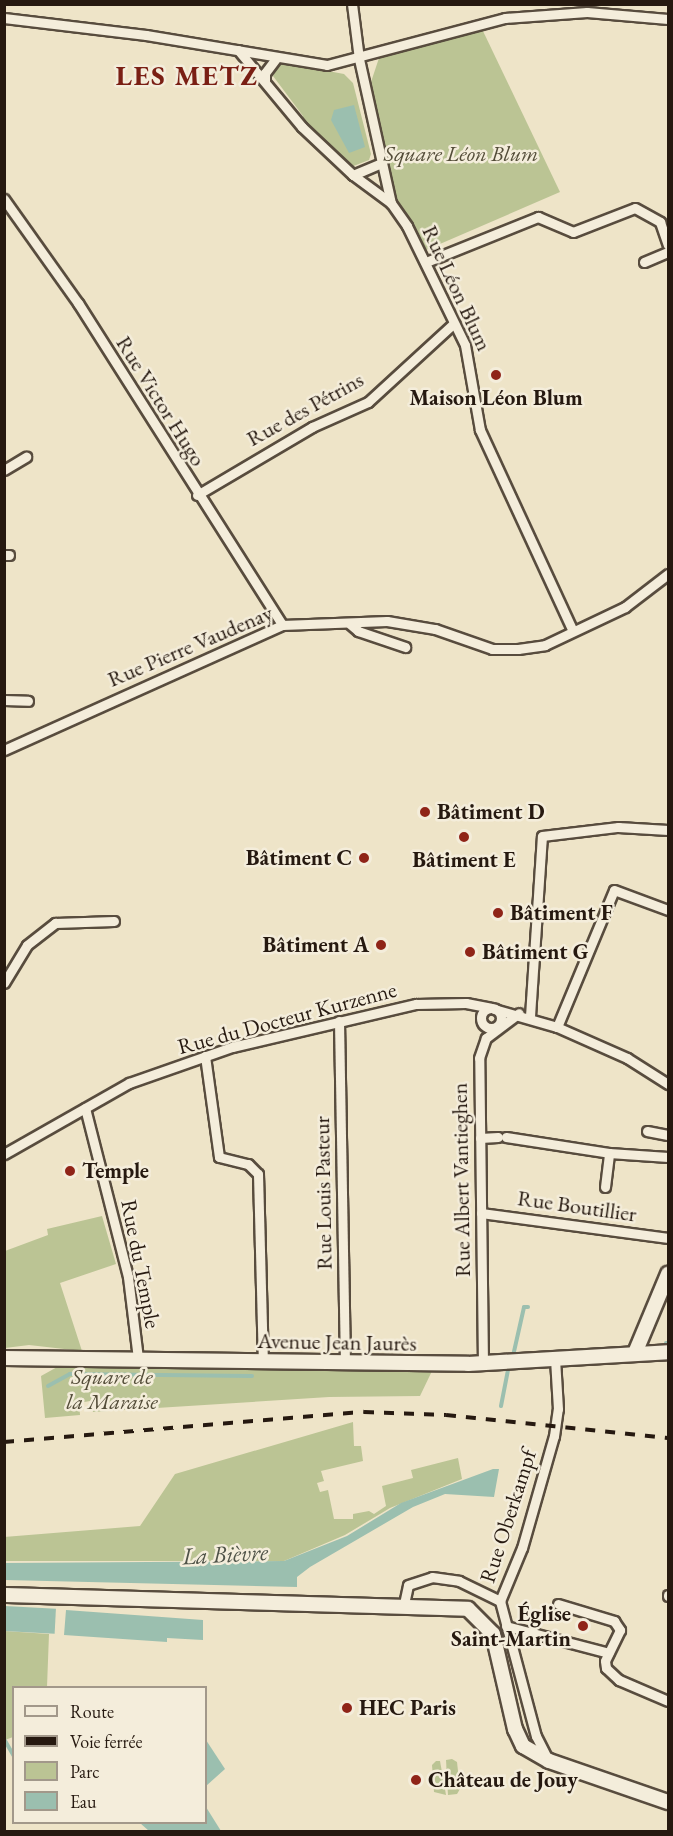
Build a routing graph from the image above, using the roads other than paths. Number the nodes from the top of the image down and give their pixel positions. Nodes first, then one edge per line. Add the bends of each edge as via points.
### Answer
1 (352, 4) edge
2 (4, 18) edge
3 (669, 19) edge
4 (238, 50) junction
5 (277, 57) junction
6 (359, 59) junction
7 (265, 81) junction
8 (379, 164) junction
9 (353, 175) junction
10 (4, 199) edge
11 (391, 203) junction
12 (669, 245) edge
13 (669, 252) edge
14 (426, 262) junction
15 (644, 262) dead end
16 (453, 324) junction
17 (26, 457) dead end
18 (4, 470) edge
19 (197, 495) junction
20 (669, 573) edge
21 (350, 624) junction
22 (282, 625) junction
23 (572, 629) junction
24 (405, 647) dead end
25 (4, 700) edge
26 (28, 700) dead end
27 (4, 750) edge
28 (669, 830) edge
29 (669, 910) edge
30 (114, 921) dead end
31 (4, 983) edge
32 (492, 1008) junction
33 (519, 1013) junction
34 (530, 1017) junction
35 (482, 1018) junction
36 (339, 1021) junction
37 (506, 1023) junction
38 (495, 1027) junction
39 (557, 1027) junction
40 (205, 1056) junction
41 (479, 1058) junction
42 (669, 1084) edge
43 (85, 1108) junction
44 (647, 1131) dead end
45 (669, 1135) edge
46 (480, 1138) junction
47 (609, 1153) junction
48 (4, 1154) edge
49 (669, 1157) edge
50 (604, 1187) dead end
51 (481, 1213) junction
52 (669, 1238) edge
53 (669, 1274) edge
54 (669, 1352) edge
55 (635, 1353) junction
56 (4, 1358) edge
57 (138, 1359) junction
58 (555, 1359) junction
59 (263, 1362) junction
60 (345, 1364) junction
61 (483, 1364) junction
62 (4, 1595) edge
63 (500, 1601) junction
64 (404, 1604) junction
65 (558, 1604) dead end
66 (506, 1626) junction
67 (609, 1653) junction
68 (669, 1701) edge
69 (549, 1761) junction
70 (669, 1803) edge

1 - 6 street, Rue Léon Blum
2 - 4 street
3 - 6 street via 587,12 505,18 385,48
4 - 5 street
4 - 7 street
5 - 6 street via 327,65
5 - 7 street via 265,73
6 - 8 street, Rue Léon Blum
7 - 9 street via 302,127
8 - 9 street
8 - 11 street, Rue Léon Blum
9 - 11 street
10 - 19 street, Rue Victor Hugo via 78,303
11 - 14 street, Rue Léon Blum
12 - 14 street via 660,222 635,208 573,232 538,217
13 - 15 street
14 - 16 street, Rue Léon Blum
16 - 19 street, Rue des Pétrins via 368,402 312,427
16 - 23 street, Rue Léon Blum via 471,364 480,430
17 - 18 street
19 - 22 street, Rue Victor Hugo
20 - 23 street, Rue Pierre Vaudenay via 625,607
21 - 22 street, Rue Pierre Vaudenay
21 - 23 street, Rue Pierre Vaudenay via 387,621 435,629 492,650 545,645
21 - 24 street via 358,632
22 - 27 street, Rue Pierre Vaudenay
25 - 26 street
28 - 34 street via 618,827 542,836
29 - 39 street via 614,891
30 - 31 street via 55,923 27,945
32 - 33 street, Rue du Docteur Kurzenne
32 - 35 street
32 - 36 street, Rue du Docteur Kurzenne via 466,1003 424,1004
32 - 38 street via 501,1017
33 - 34 street, Rue du Docteur Kurzenne
33 - 37 street, Rue Albert Vantieghen
34 - 39 street, Rue du Docteur Kurzenne
35 - 38 street via 486,1026
35 - 41 street
36 - 40 street, Rue du Docteur Kurzenne
36 - 60 street, Rue Louis Pasteur
37 - 38 street
37 - 41 street, Rue Albert Vantieghen via 486,1038
39 - 42 street, Rue du Docteur Kurzenne via 627,1058
40 - 43 street, Rue du Docteur Kurzenne via 129,1083
40 - 59 street via 219,1157 248,1164 258,1174
41 - 46 street, Rue Albert Vantieghen
43 - 48 street, Rue du Docteur Kurzenne
43 - 57 street, Rue du Temple via 128,1277
44 - 45 street
46 - 47 street via 502,1137
46 - 51 street, Rue Albert Vantieghen
47 - 49 street
47 - 50 street
51 - 52 street, Rue Boutillier
51 - 61 street, Rue Albert Vantieghen
53 - 55 main road
54 - 55 main road, Avenue Jean Jaurès
55 - 58 main road, Avenue Jean Jaurès
56 - 57 main road, Avenue Jean Jaurès
57 - 59 main road, Avenue Jean Jaurès
58 - 61 main road, Avenue Jean Jaurès
58 - 63 street, Rue Oberkampf via 558,1409 554,1436 522,1548
59 - 60 main road, Avenue Jean Jaurès
60 - 61 main road, Avenue Jean Jaurès
62 - 64 main road
63 - 64 street, Rue Oberkampf via 459,1581 432,1577 408,1585
63 - 66 street
64 - 69 main road via 468,1609 487,1625 497,1647 519,1738 530,1751
65 - 67 street via 582,1609 619,1626 618,1638
66 - 67 street
66 - 69 street via 536,1736
67 - 68 street via 606,1668 612,1675
69 - 70 main road

